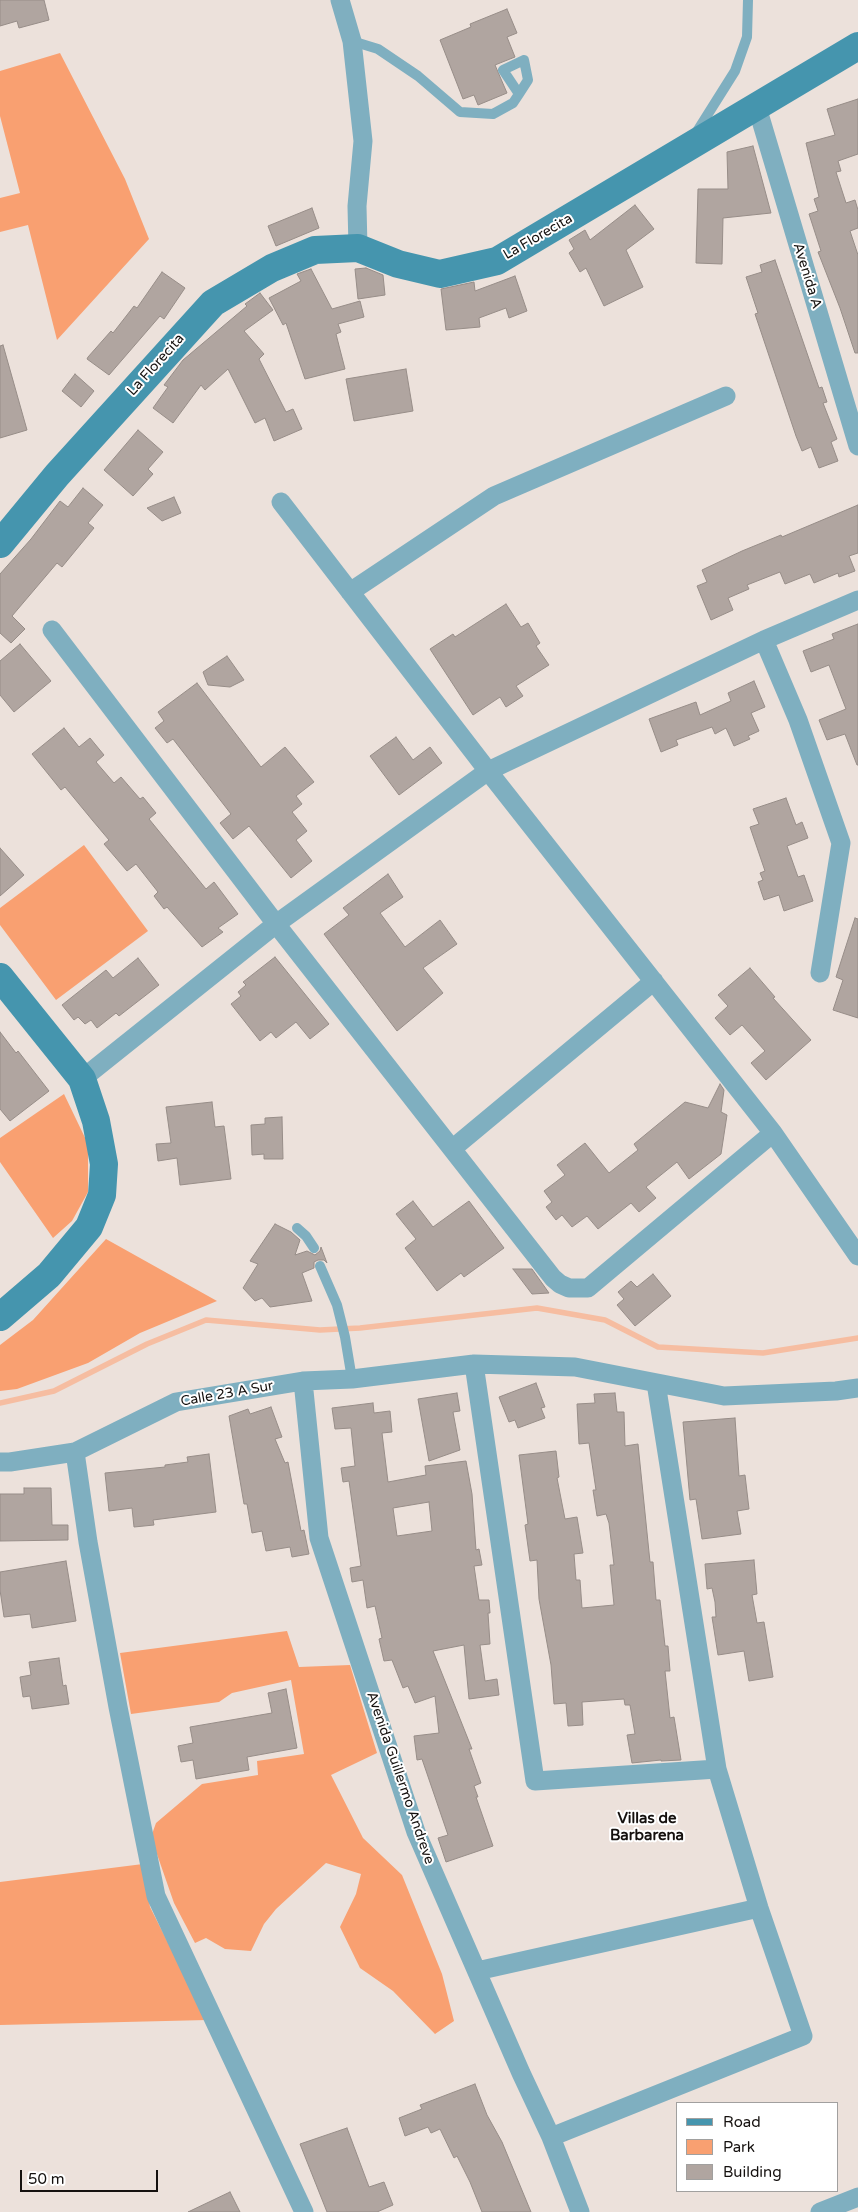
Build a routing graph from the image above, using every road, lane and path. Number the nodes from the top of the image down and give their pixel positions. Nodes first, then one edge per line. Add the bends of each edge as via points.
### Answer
1 (340, 0) edge
2 (748, 0) edge
3 (352, 42) junction
4 (858, 46) edge
5 (519, 94) dead end
6 (757, 107) junction
7 (687, 149) junction
8 (358, 248) junction
9 (726, 396) dead end
10 (858, 446) edge
11 (281, 502) dead end
12 (0, 544) edge
13 (350, 592) junction
14 (858, 600) edge
15 (52, 630) dead end
16 (764, 640) junction
17 (488, 771) junction
18 (276, 924) junction
19 (820, 973) dead end
20 (0, 977) edge
21 (654, 981) junction
22 (82, 1079) junction
23 (773, 1133) junction
24 (452, 1149) junction
25 (297, 1228) dead end
26 (314, 1248) dead end
27 (858, 1256) edge
28 (320, 1266) dead end
29 (0, 1317) edge
30 (474, 1364) junction
31 (352, 1379) junction
32 (303, 1381) junction
33 (656, 1383) junction
34 (858, 1388) edge
35 (75, 1452) junction
36 (0, 1462) edge
37 (717, 1769) junction
38 (759, 1908) junction
39 (477, 1972) junction
40 (551, 2137) junction
41 (858, 2198) edge
42 (304, 2212) edge
43 (580, 2212) edge
44 (820, 2212) edge

1 - 3 street
2 - 7 lane via 747,37 735,70
3 - 5 lane via 378,50 418,76 460,112 493,114 513,103
3 - 8 street via 363,142 357,206
4 - 6 main road, La Florecita
6 - 7 main road, La Florecita
6 - 10 street, Avenida A
7 - 8 main road, La Florecita via 497,261 440,274 398,264
8 - 12 main road, La Florecita via 315,250 272,268 213,303 57,475
9 - 13 street via 494,496
11 - 13 street
13 - 17 street
14 - 16 street
15 - 18 street
16 - 17 street
16 - 19 street via 798,720 840,843
17 - 18 street
17 - 21 street
18 - 22 street
18 - 24 street
20 - 22 main road
21 - 23 street
21 - 24 street
22 - 29 main road via 96,1121 104,1164 102,1195 89,1227 49,1275
23 - 24 street via 588,1288 579,1289 569,1288 553,1278
23 - 27 street
25 - 26 lane
28 - 31 lane via 337,1305
30 - 31 street, Calle 23 A Sur
30 - 33 street, Calle 23 A Sur via 575,1367
30 - 37 street via 535,1781
31 - 32 street, Calle 23 A Sur
32 - 35 street, Calle 23 A Sur via 176,1402
32 - 39 street, Avenida Guillermo Andreve via 320,1538 416,1832
33 - 34 street, Calle 23 A Sur via 724,1396
33 - 37 street
35 - 36 street, Calle 23 A Sur
35 - 42 street via 118,1707 156,1896
37 - 38 street
38 - 39 street
38 - 40 street via 803,2036
39 - 40 street, Avenida Guillermo Andreve
40 - 43 street, Avenida Guillermo Andreve
41 - 44 street

